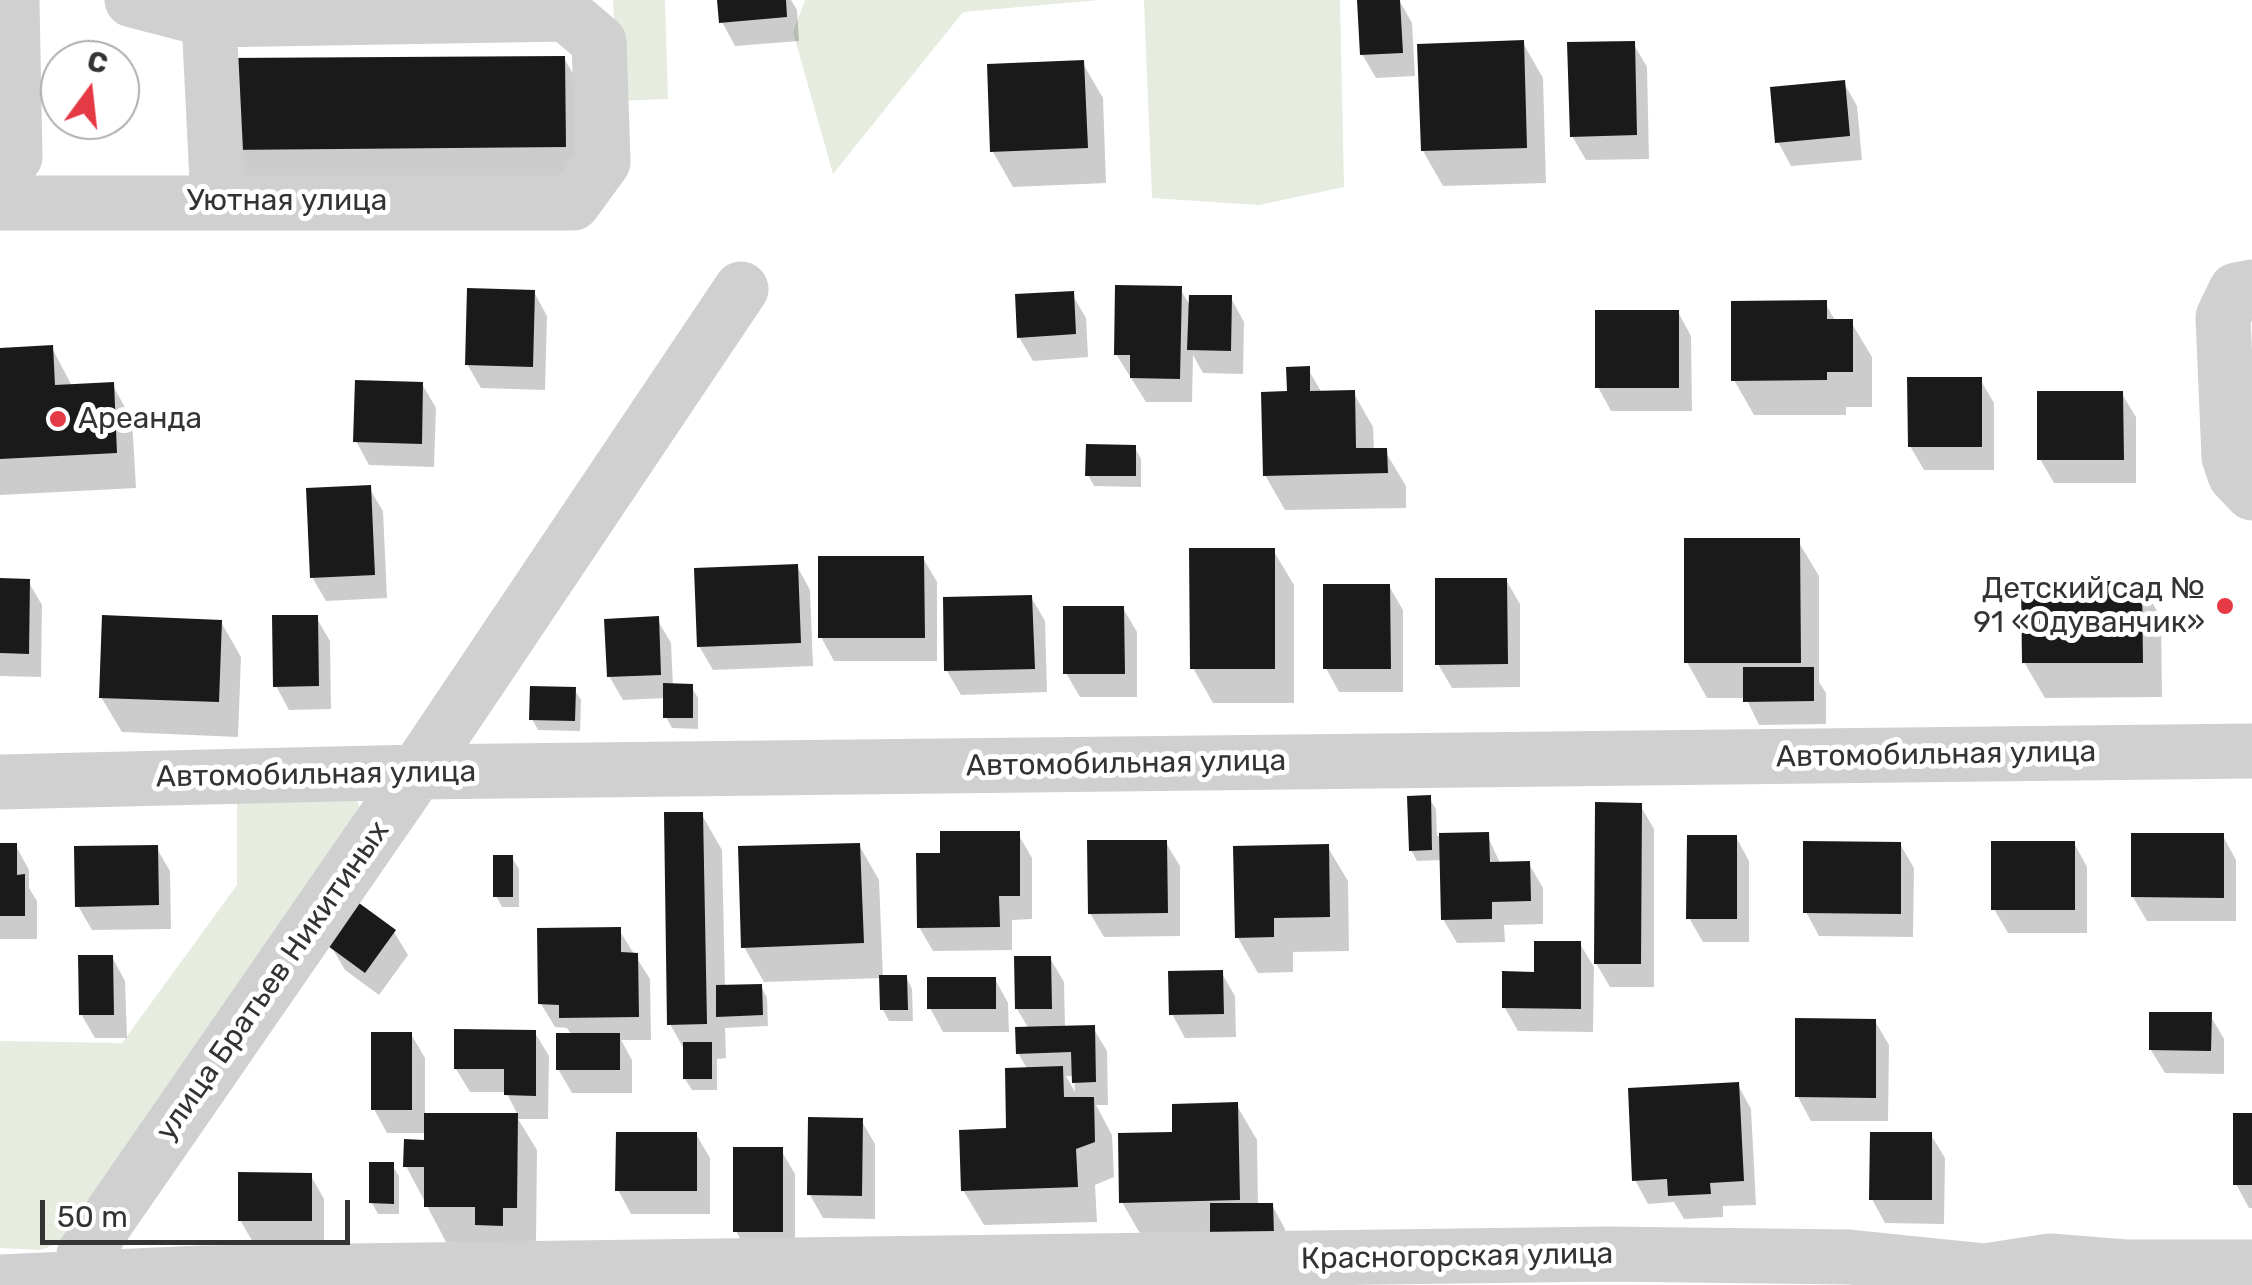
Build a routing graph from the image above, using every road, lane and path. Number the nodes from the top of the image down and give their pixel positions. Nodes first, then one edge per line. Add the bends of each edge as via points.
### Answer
1 (12, 0) edge
2 (132, 0) edge
3 (209, 20) junction
4 (0, 158) edge
5 (218, 200) junction
6 (0, 203) edge
7 (2252, 286) edge
8 (742, 289) dead end
9 (2252, 494) edge
10 (2252, 751) edge
11 (417, 772) junction
12 (0, 782) edge
13 (2252, 1267) edge
14 (82, 1278) junction
15 (0, 1282) edge

1 - 4 street via 15,157
2 - 3 street
3 - 5 street
3 - 5 street, Уютная улица via 566,14 599,42 603,162 573,203
5 - 6 street, Уютная улица
7 - 9 street via 2236,290 2224,317 2229,457
8 - 11 street, улица Братьев Никитиных
10 - 11 street, Автомобильная улица
11 - 12 street, Автомобильная улица
11 - 14 street, улица Братьев Никитиных via 84,1254
13 - 14 street, Красногорская улица via 2050,1260 1984,1272 1849,1257 1607,1254
14 - 15 street, Красногорская улица

